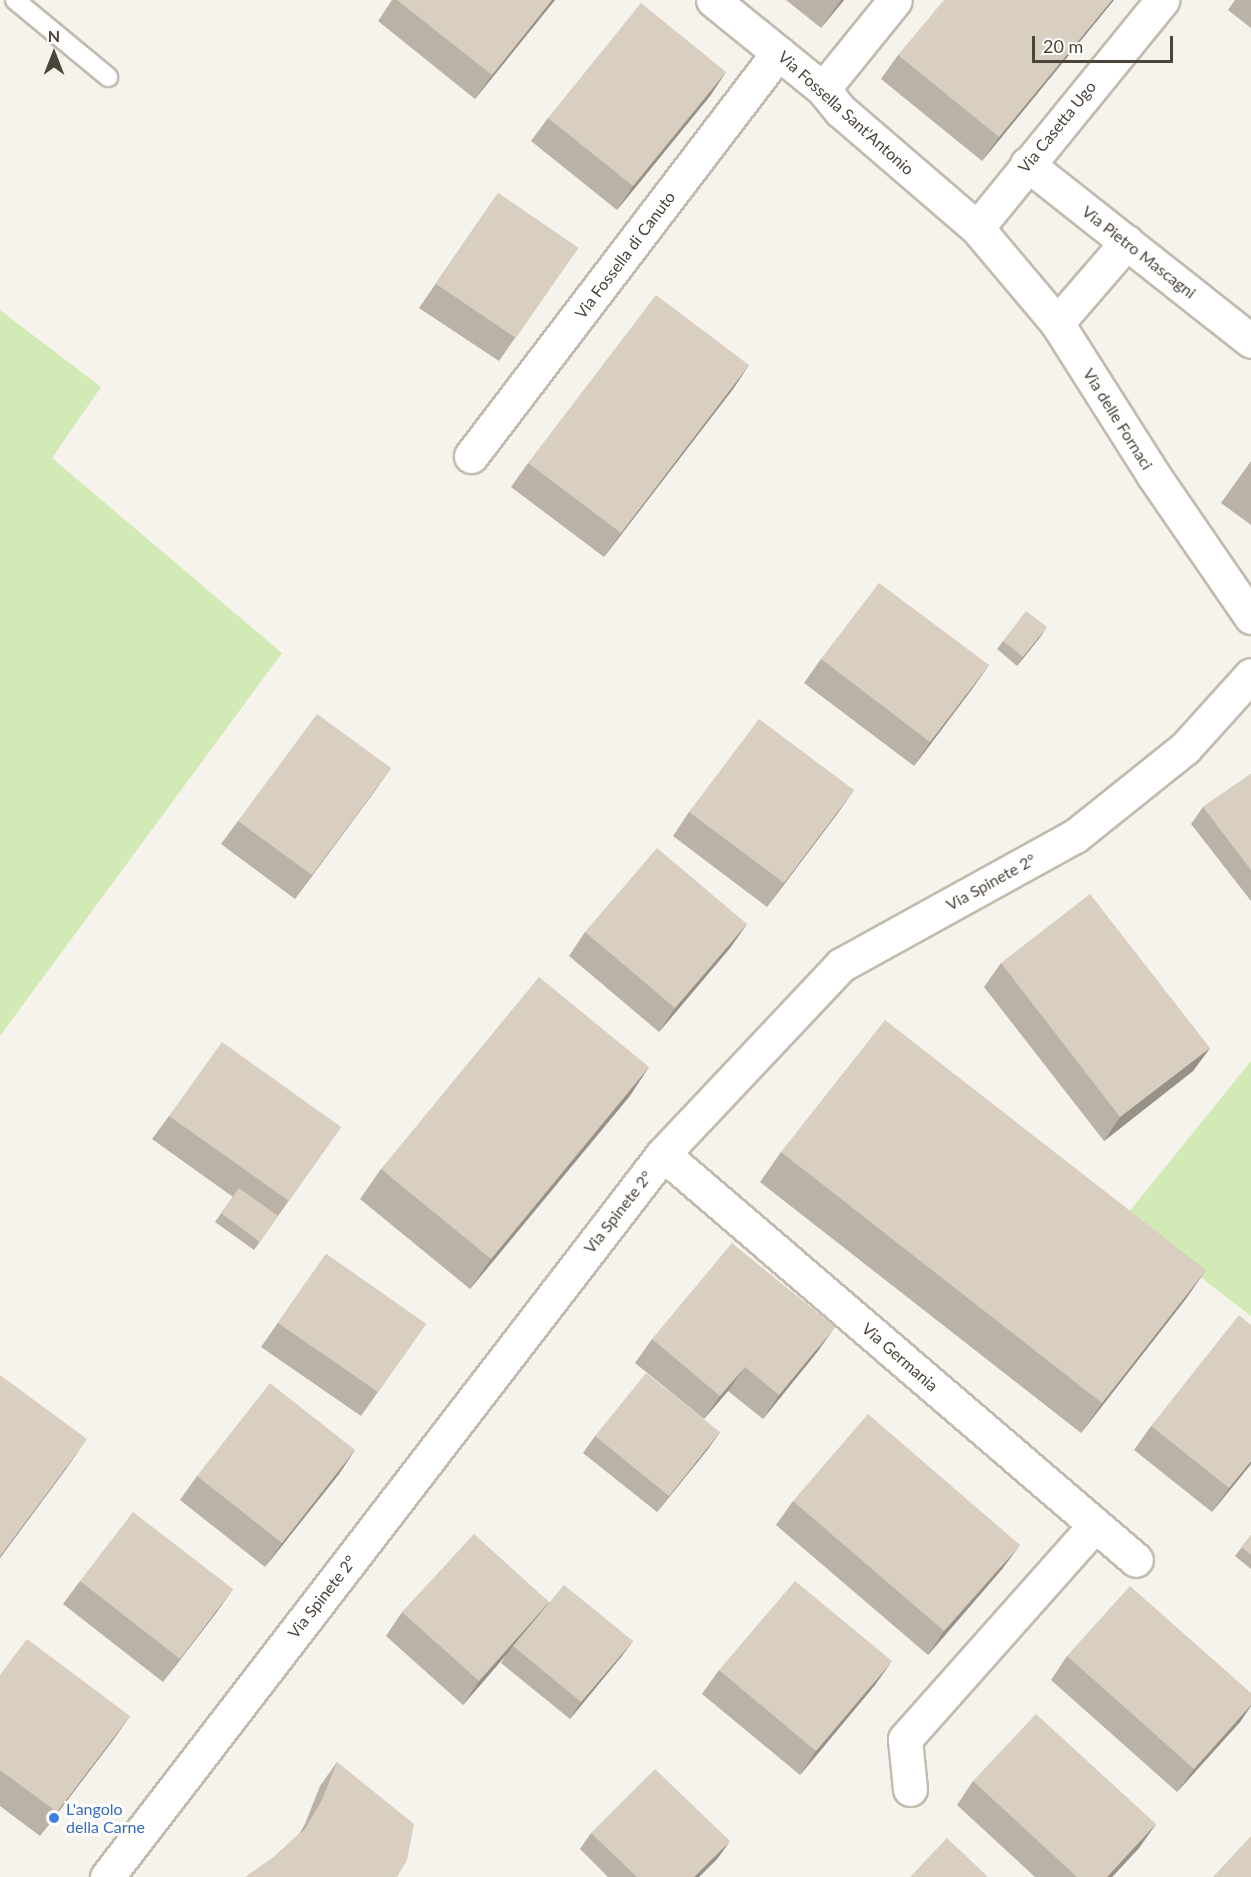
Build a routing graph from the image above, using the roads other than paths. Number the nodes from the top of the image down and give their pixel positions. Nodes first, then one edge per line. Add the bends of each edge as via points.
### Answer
1 (15, 0) edge
2 (713, 0) edge
3 (894, 0) edge
4 (1162, 0) edge
5 (778, 53) junction
6 (108, 77) dead end
7 (823, 89) junction
8 (1027, 164) junction
9 (977, 228) junction
10 (1126, 242) junction
11 (1057, 323) junction
12 (1251, 341) edge
13 (471, 456) dead end
14 (1251, 617) edge
15 (1251, 675) edge
16 (663, 1154) junction
17 (1095, 1525) junction
18 (1137, 1560) dead end
19 (910, 1789) dead end
20 (107, 1877) edge

1 - 6 lane
2 - 5 street, Via Fossella Sant'Antonio
3 - 7 street
4 - 8 street, Via Casetta Ugo
5 - 7 street, Via Fossella Sant'Antonio
5 - 13 street, Via Fossella di Canuto
7 - 9 street, Via Fossella Sant'Antonio via 841,111
8 - 9 street, Via Casetta Ugo
8 - 10 street, Via Pietro Mascagni
9 - 11 street, Via delle Fornaci
10 - 11 street
10 - 12 street, Via Pietro Mascagni
11 - 14 street, Via delle Fornaci via 1154,476
15 - 16 street, Via Spinete 2° via 1185,748 1075,836 841,965
16 - 17 street, Via Germania
16 - 20 street, Via Spinete 2°
17 - 18 street, Via Germania
17 - 19 street via 905,1739

